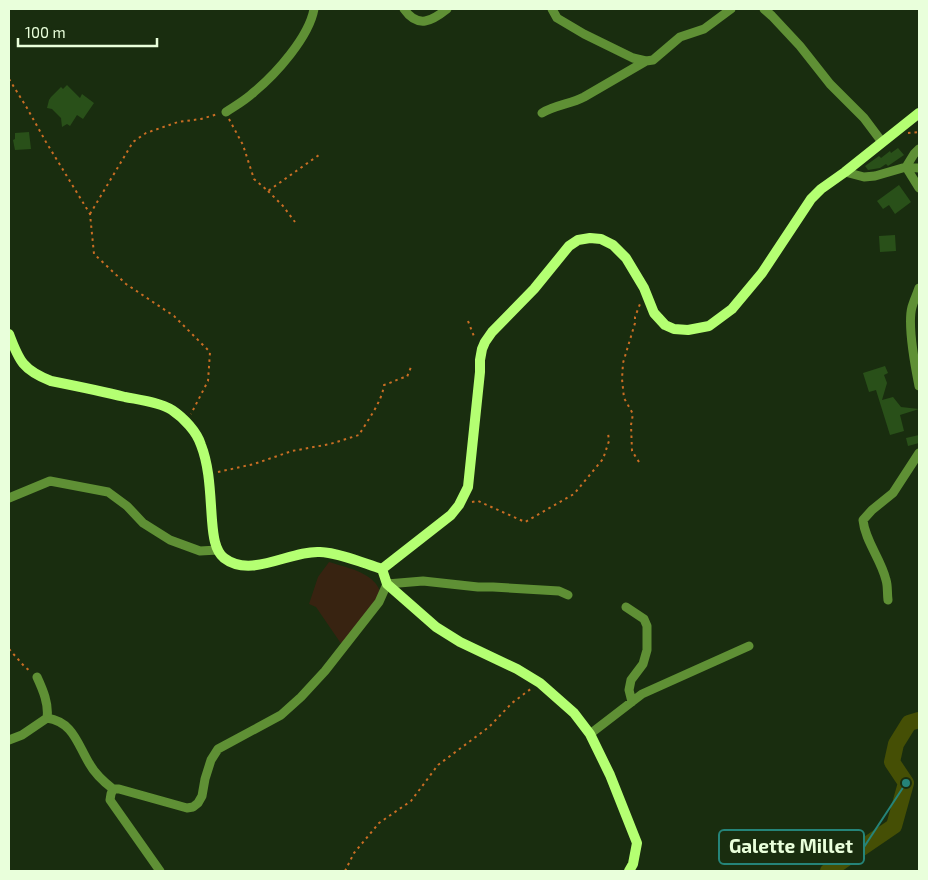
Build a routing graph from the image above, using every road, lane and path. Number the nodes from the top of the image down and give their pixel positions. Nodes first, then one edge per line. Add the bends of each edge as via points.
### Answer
1 (314, 9) edge
2 (404, 9) edge
3 (447, 9) edge
4 (552, 9) edge
5 (731, 9) edge
6 (764, 9) edge
7 (646, 62) junction
8 (9, 79) edge
9 (226, 112) junction
10 (542, 113) dead end
11 (919, 113) edge
12 (882, 142) junction
13 (919, 149) edge
14 (319, 155) dead end
15 (906, 167) junction
16 (919, 168) edge
17 (845, 172) junction
18 (919, 188) edge
19 (268, 191) junction
20 (90, 214) junction
21 (295, 222) dead end
22 (644, 288) junction
23 (919, 288) edge
24 (468, 321) dead end
25 (9, 334) edge
26 (482, 349) junction
27 (411, 367) dead end
28 (919, 386) edge
29 (186, 423) junction
30 (608, 433) dead end
31 (919, 453) edge
32 (639, 462) dead end
33 (208, 474) junction
34 (9, 498) edge
35 (462, 499) junction
36 (218, 550) junction
37 (382, 569) junction
38 (387, 584) junction
39 (568, 595) dead end
40 (888, 600) dead end
41 (626, 607) dead end
42 (749, 646) dead end
43 (9, 649) edge
44 (37, 677) joint
45 (540, 683) junction
46 (632, 702) junction
47 (47, 718) junction
48 (590, 734) junction
49 (9, 740) edge
50 (113, 789) junction
51 (160, 871) edge
52 (345, 871) edge
53 (629, 871) edge

1 - 9 street via 307,30 290,55 254,93
2 - 3 street via 418,21 427,21
4 - 7 street via 557,18 584,34
5 - 7 street via 704,29 680,37 653,60
6 - 12 street
7 - 10 street via 575,102
8 - 20 path
9 - 19 path via 243,145 254,179
9 - 20 path via 178,122 146,133 132,142
11 - 12 street
12 - 17 street
13 - 15 street
14 - 19 path
15 - 16 street
15 - 17 street via 864,177
15 - 18 street
17 - 22 street via 811,200 762,273 732,309 709,326 688,330 665,325 654,313
19 - 21 path
20 - 29 path via 94,254 126,284 174,316 210,352 208,381
22 - 26 street via 626,258 613,245 601,239 578,240 492,332
22 - 32 path via 623,363 622,379 624,398 633,414 632,451
23 - 28 street via 910,318
24 - 26 path via 473,337
25 - 29 street via 22,364 39,376 152,402 172,410
26 - 35 street via 468,487
27 - 33 path via 407,378 384,385 377,405 358,435
29 - 33 street via 201,444
30 - 35 path via 603,459 574,494 526,522 478,501
31 - 40 street via 893,494 863,520 868,540 887,581
33 - 36 street
34 - 36 street via 50,481 108,492 143,523 170,540 200,551
35 - 37 street via 451,515
36 - 37 street via 235,564 256,565 318,551
37 - 38 street
38 - 39 street via 423,581 559,591
38 - 45 street via 460,642
38 - 50 street via 378,602 301,697 281,715 218,749 211,760 202,796 193,807
41 - 46 street via 644,619 647,626 647,650 629,690
42 - 46 street via 653,688
43 - 44 path
44 - 47 street via 44,693
45 - 48 street via 574,713
45 - 52 path via 438,765 411,801 379,822 354,853
46 - 48 street
47 - 49 street
47 - 50 street via 68,728 94,770
48 - 53 street via 637,843
50 - 51 street via 110,800

